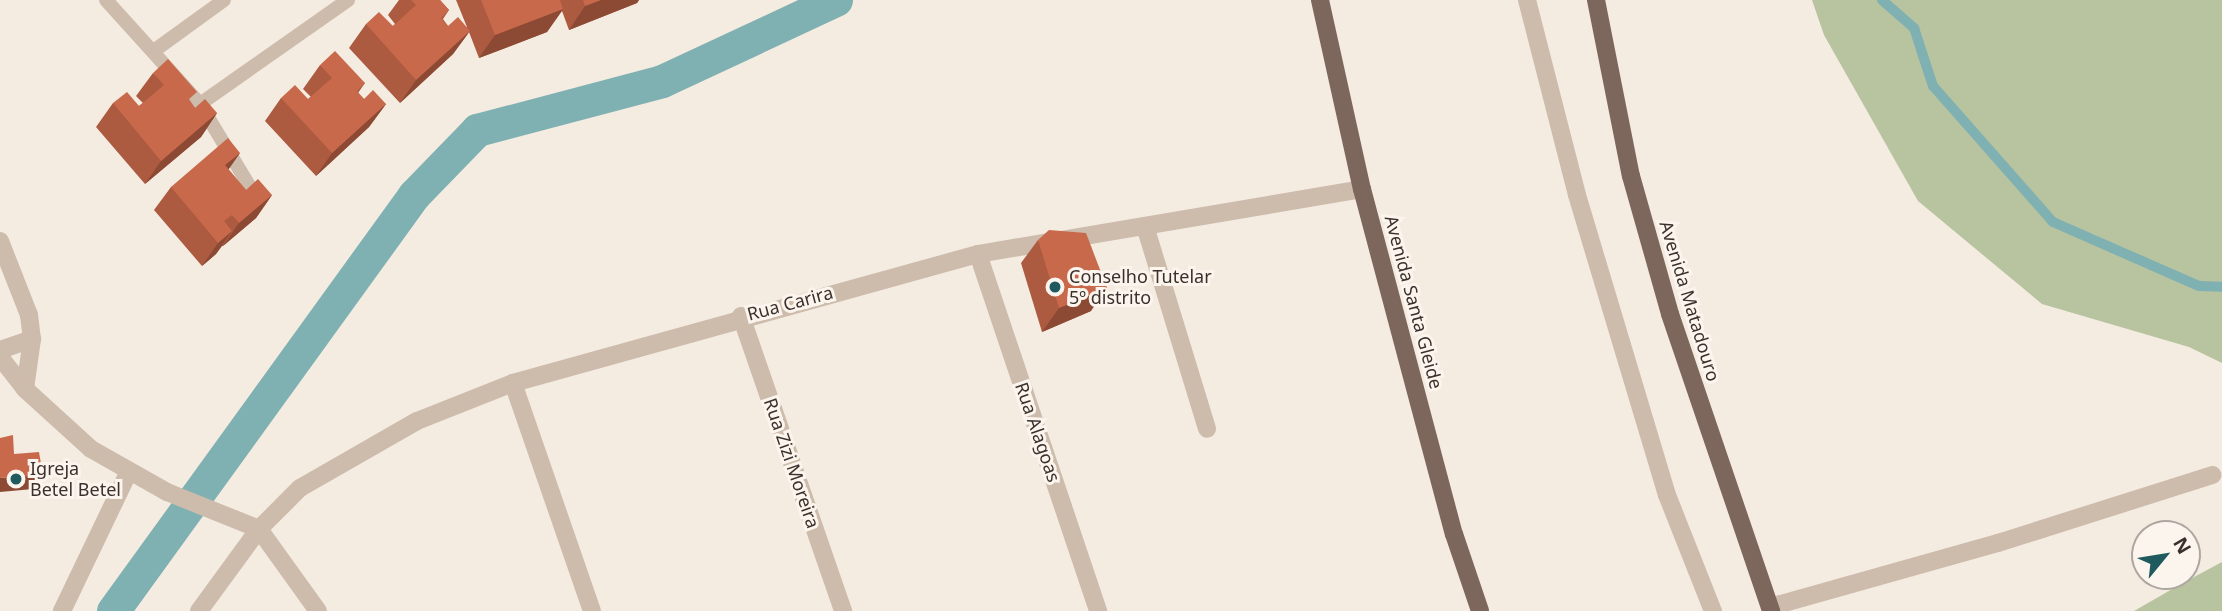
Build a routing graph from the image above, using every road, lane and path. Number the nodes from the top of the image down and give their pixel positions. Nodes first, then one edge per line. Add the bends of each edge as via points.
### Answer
1 (106, 0) edge
2 (224, 0) edge
3 (348, 0) edge
4 (1320, 0) edge
5 (1527, 0) edge
6 (1596, 0) edge
7 (155, 50) junction
8 (200, 104) junction
9 (1362, 189) junction
10 (257, 199) edge
11 (1145, 226) junction
12 (0, 241) edge
13 (978, 254) junction
14 (741, 316) junction
15 (32, 339) junction
16 (0, 350) edge
17 (0, 357) edge
18 (513, 383) junction
19 (25, 389) junction
20 (1207, 429) dead end
21 (128, 473) junction
22 (2213, 475) dead end
23 (259, 529) junction
24 (1771, 609) edge
25 (62, 611) edge
26 (199, 611) edge
27 (318, 611) edge
28 (592, 611) edge
29 (843, 611) edge
30 (1098, 611) edge
31 (1480, 611) edge
32 (1713, 611) edge

1 - 7 lane
2 - 7 lane
3 - 8 lane
4 - 9 main road, Avenida Santa Gleide
5 - 32 street via 1577,195 1667,495
6 - 24 main road, Avenida Matadouro via 1631,176 1663,289
7 - 8 lane
8 - 10 lane
9 - 11 street, Rua Carira
9 - 31 main road, Avenida Santa Gleide via 1454,534
11 - 13 street, Rua Carira
11 - 20 street
12 - 15 street via 29,315
13 - 14 street, Rua Carira
13 - 30 street, Rua Alagoas
14 - 18 street, Rua Carira
14 - 29 street, Rua Zizi Moreira
15 - 16 street
15 - 19 street
17 - 19 street
18 - 23 street, Rua Carira via 417,421 337,464 300,488
18 - 28 street
19 - 21 street via 90,449
21 - 23 street
21 - 25 street
22 - 24 street, Avenida Matadouro
23 - 26 street, Rua Carira
23 - 27 street

